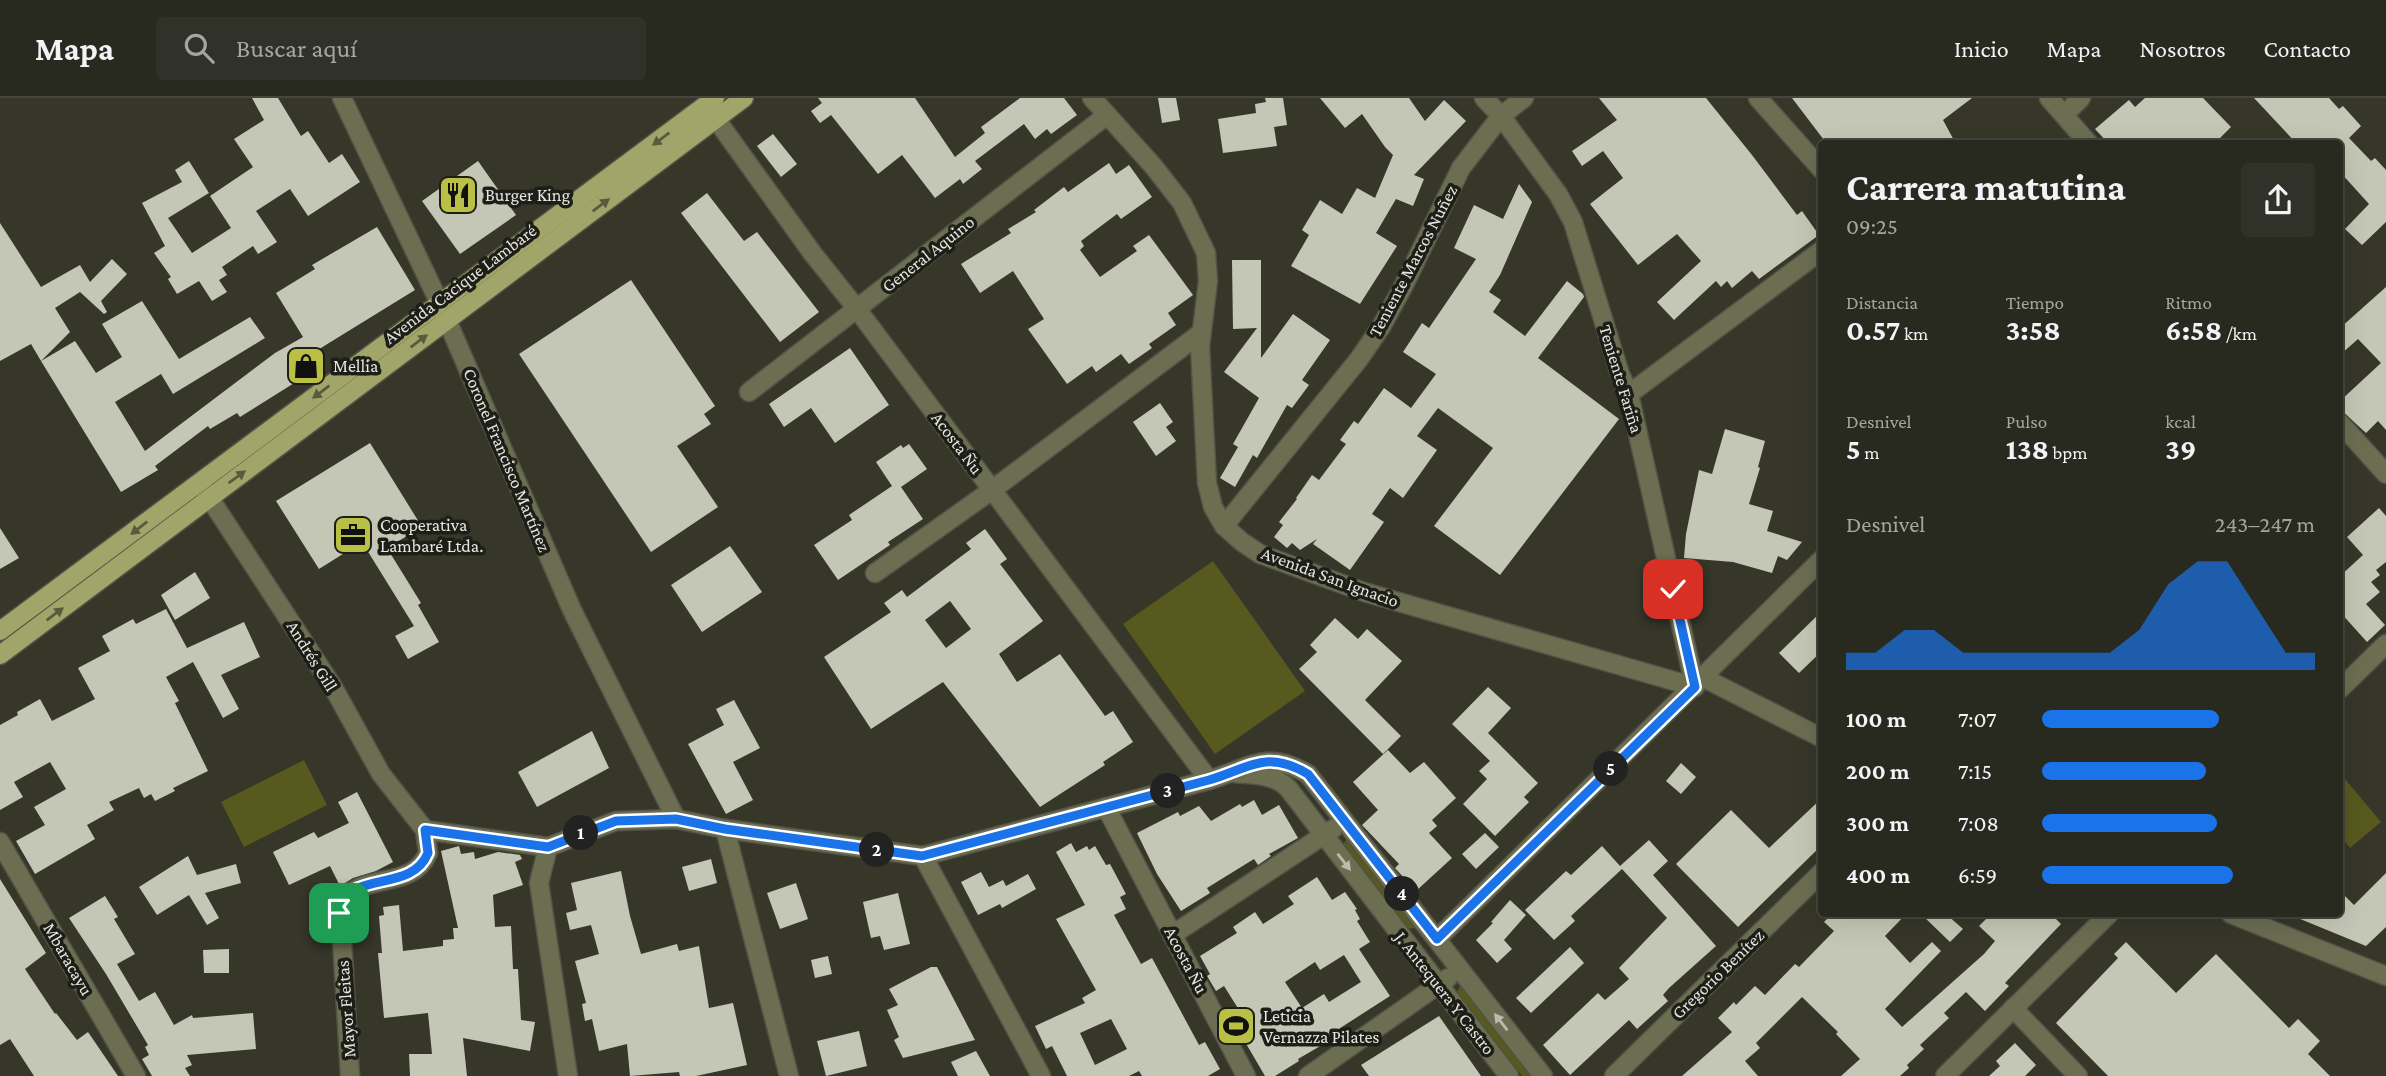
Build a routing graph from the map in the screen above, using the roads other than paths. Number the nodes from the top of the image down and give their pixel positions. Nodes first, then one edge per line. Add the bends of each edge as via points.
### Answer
1 (342, 98) edge
2 (744, 98) edge
3 (1092, 98) edge
4 (1484, 98) edge
5 (1524, 98) edge
6 (1758, 98) edge
7 (2049, 98) edge
8 (2081, 98) edge
9 (712, 107) edge
10 (1107, 115) junction
11 (2064, 115) junction
12 (1501, 116) junction
13 (2086, 140) edge
14 (1818, 166) edge
15 (1818, 253) edge
16 (857, 309) junction
17 (443, 312) junction
18 (1201, 333) junction
19 (749, 392) dead end
20 (1629, 394) junction
21 (2343, 426) edge
22 (2386, 474) edge
23 (205, 490) junction
24 (992, 490) junction
25 (1224, 526) junction
26 (1818, 563) edge
27 (875, 573) dead end
28 (0, 631) edge
29 (2386, 644) edge
30 (0, 655) edge
31 (1699, 682) junction
32 (2343, 686) edge
33 (1818, 736) edge
34 (1235, 772) junction
35 (1209, 780) junction
36 (1106, 807) junction
37 (676, 819) junction
38 (1345, 821) junction
39 (725, 829) junction
40 (425, 830) junction
41 (1324, 835) junction
42 (0, 842) edge
43 (548, 847) junction
44 (922, 856) junction
45 (1818, 876) edge
46 (2106, 917) edge
47 (2239, 917) edge
48 (1172, 935) junction
49 (1437, 939) junction
50 (1460, 969) junction
51 (2383, 971) edge
52 (1438, 985) junction
53 (2013, 1008) junction
54 (136, 1076) edge
55 (350, 1076) edge
56 (568, 1076) edge
57 (789, 1076) edge
58 (1041, 1076) edge
59 (1246, 1076) edge
60 (1308, 1076) edge
61 (1509, 1076) edge
62 (1543, 1076) edge
63 (1614, 1076) edge
64 (1945, 1076) edge
65 (2078, 1076) edge

1 - 17 street, Coronel Francisco Martínez
2 - 9 main road, Avenida Cacique Lambaré
3 - 10 street, Avenida San Ignacio
4 - 12 street, Teniente Fariña
5 - 12 street, Teniente Marcos Nuñez
6 - 14 street
7 - 11 street
8 - 11 street
9 - 16 street, Acosta Ñu via 813,254
9 - 17 main road, Avenida Cacique Lambaré
10 - 16 street, General Aquino
10 - 18 street, Avenida San Ignacio via 1182,203 1206,253 1208,281
11 - 13 street
12 - 20 street, Teniente Fariña via 1573,222
12 - 25 street, Teniente Marcos Nuñez via 1461,169 1381,327
15 - 20 street
16 - 19 street, General Aquino
16 - 24 street, Acosta Ñu
17 - 23 main road, Avenida Cacique Lambaré
17 - 37 street, Coronel Francisco Martínez via 572,610
18 - 24 street
18 - 25 street, Avenida San Ignacio via 1207,483
20 - 31 street, Teniente Fariña
21 - 22 street
23 -> 28 main road, Avenida Cacique Lambaré
30 -> 23 main road, Avenida Cacique Lambaré
23 - 40 street, Andrés Gill via 333,687 381,774
24 - 27 street
24 - 35 street, Acosta Ñu
25 - 31 street, Avenida San Ignacio via 1260,554 1364,592
26 - 31 street
29 - 32 street
31 - 33 street, Avenida San Ignacio
31 - 49 street
34 - 35 street, J. Antequera Y Castro
34 - 38 street, J. Antequera Y Castro via 1257,762 1293,765 1308,774
34 - 41 street, J. Antequera Y Castro via 1281,781
35 - 36 street, J. Antequera Y Castro
36 - 44 street, J. Antequera Y Castro
36 - 48 street, Acosta Ñu
37 - 39 street
37 - 43 street via 616,821
38 - 41 street
38 - 49 street, J. Antequera Y Castro
39 - 44 street
39 - 57 street
40 - 43 street
40 - 55 street, Mayor Fleitas via 428,853 419,867 398,878 356,888 340,905
41 - 48 street
41 -> 52 street, J. Antequera Y Castro
42 - 54 street, Mbaracayu
43 - 56 street via 539,883
44 - 58 street
45 - 63 street, Gregorio Benítez
46 - 53 street
47 - 51 street
48 - 59 street, Acosta Ñu
49 - 50 street, J. Antequera Y Castro
50 - 52 street
62 -> 50 street, J. Antequera Y Castro
52 - 60 street
52 - 61 street, J. Antequera Y Castro
53 - 64 street
53 - 65 street

